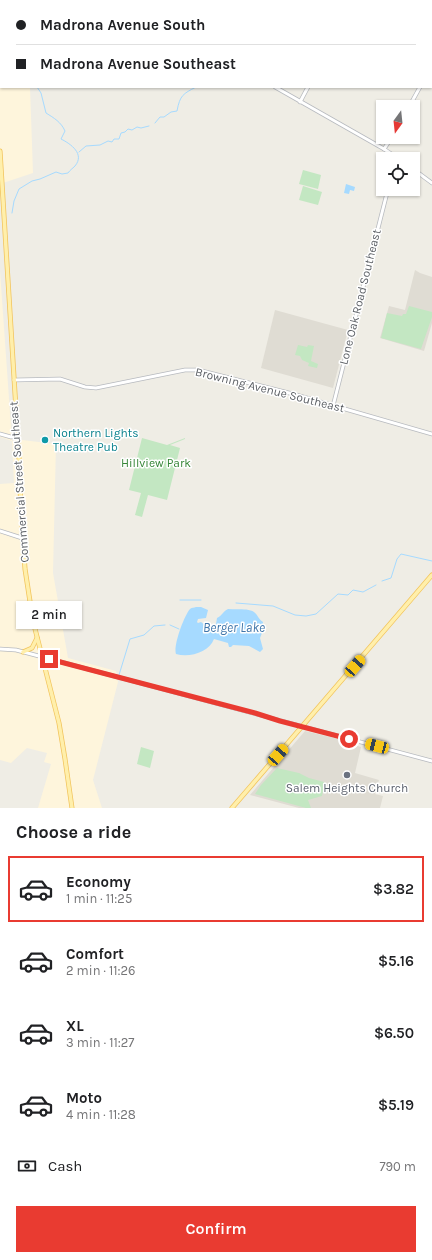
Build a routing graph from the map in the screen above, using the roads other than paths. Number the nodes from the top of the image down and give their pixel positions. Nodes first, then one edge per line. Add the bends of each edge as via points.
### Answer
1 (277, 88) edge
2 (307, 88) edge
3 (419, 88) edge
4 (413, 100) edge
5 (300, 102) junction
6 (387, 144) edge
7 (384, 149) junction
8 (0, 151) edge
9 (388, 152) edge
10 (1, 173) edge
11 (420, 174) edge
12 (432, 183) edge
13 (386, 196) edge
14 (13, 380) junction
15 (333, 406) junction
16 (0, 434) edge
17 (432, 434) edge
18 (17, 436) junction
19 (0, 531) edge
20 (22, 538) junction
21 (432, 575) edge
22 (37, 638) junction
23 (0, 649) edge
24 (23, 652) junction
25 (41, 656) junction
26 (303, 727) junction
27 (432, 761) edge
28 (72, 808) edge
29 (232, 808) edge

1 - 5 street
2 - 5 street
3 - 4 street
5 - 7 street
6 - 7 street
7 - 9 street
8 - 10 main road, Commercial Street Southeast
10 - 14 main road, Commercial Street Southeast
11 - 12 street
13 - 15 street, Lone Oak Road Southeast
14 - 15 street, Browning Avenue Southeast via 60,379 96,388 185,370 198,370
14 - 18 main road, Commercial Street Southeast
15 - 17 street, Browning Avenue Southeast
16 - 18 street
18 - 20 main road, Commercial Street Southeast
19 - 20 street
20 - 22 main road, Commercial Street Southeast via 26,580
21 - 26 main road
22 - 24 main road via 32,648
22 - 25 main road, Commercial Street Southeast
23 - 24 street
24 - 25 street
25 - 26 street
25 - 28 main road, Commercial Street Southeast via 59,723
26 - 27 street
26 - 29 main road

